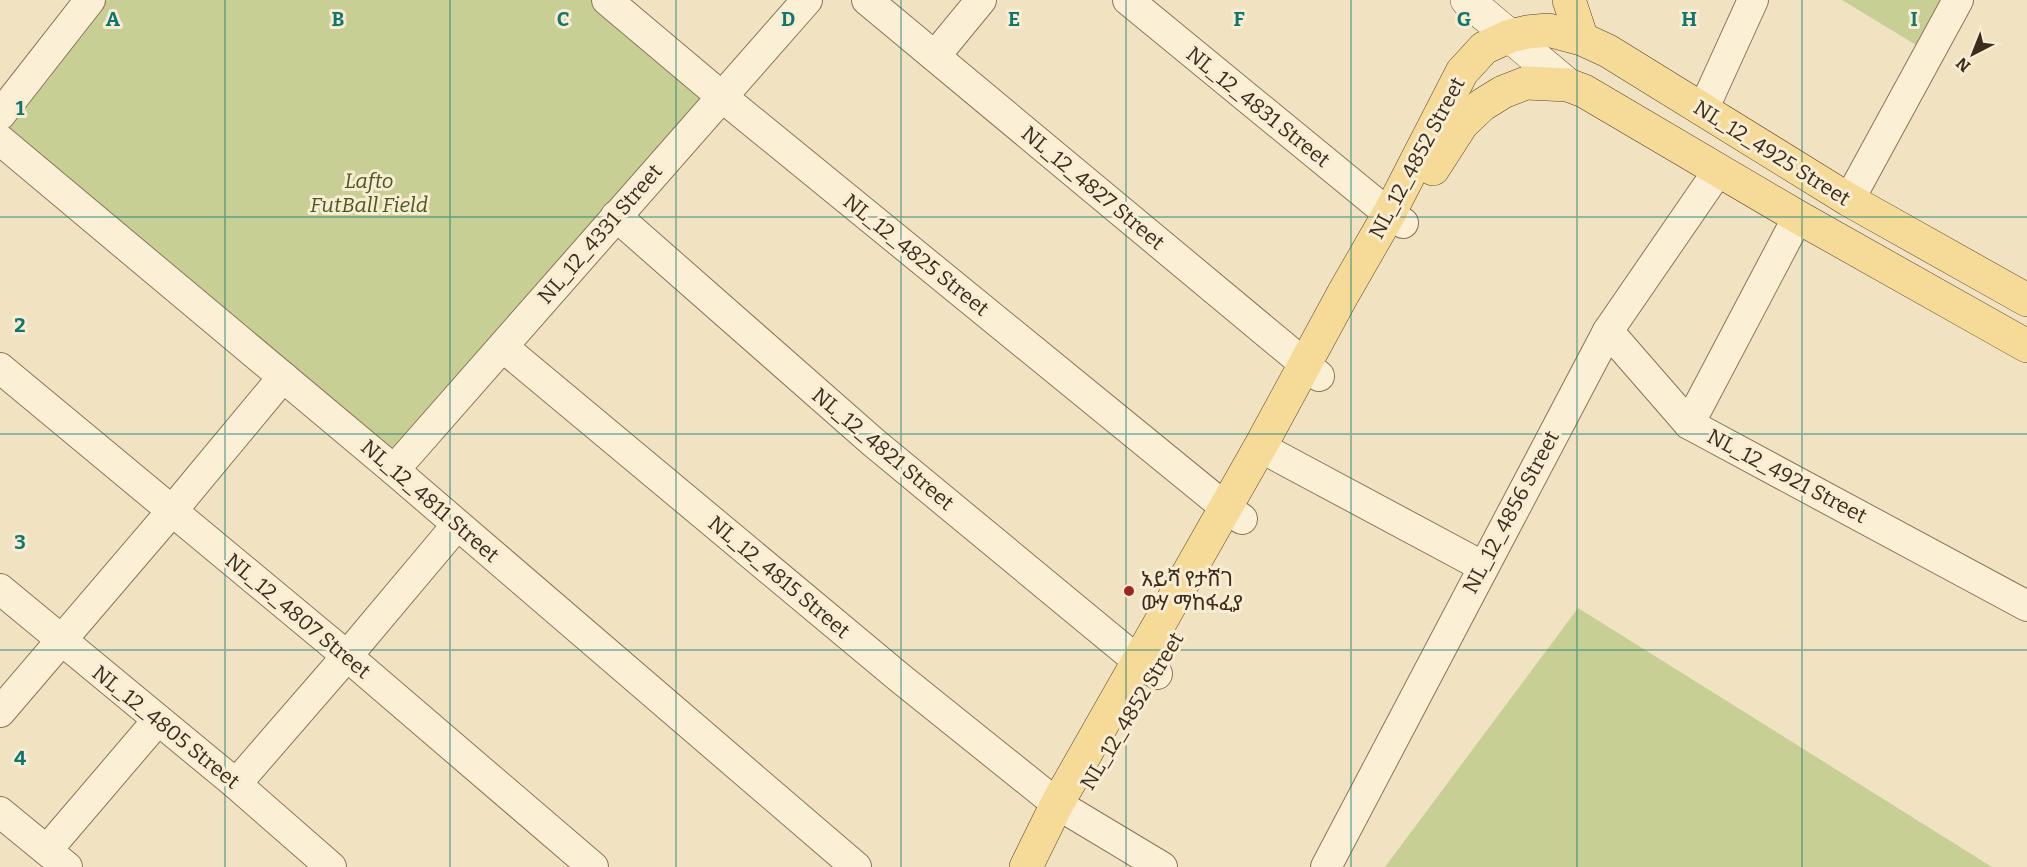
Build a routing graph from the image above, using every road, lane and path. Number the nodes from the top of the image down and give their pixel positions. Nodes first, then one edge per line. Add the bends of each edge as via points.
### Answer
1 (608, 0) edge
2 (807, 0) edge
3 (867, 0) edge
4 (981, 0) edge
5 (1128, 0) edge
6 (1467, 0) edge
7 (1569, 0) edge
8 (1753, 0) edge
9 (1958, 0) edge
10 (84, 1) edge
11 (1503, 19) edge
12 (1582, 39) junction
13 (934, 56) junction
14 (1568, 85) junction
15 (721, 96) junction
16 (1703, 110) junction
17 (0, 115) edge
18 (0, 140) edge
19 (1718, 171) junction
20 (1849, 200) junction
21 (616, 216) junction
22 (1798, 217) junction
23 (1396, 218) junction
24 (1936, 249) junction
25 (1918, 285) junction
26 (2027, 300) edge
27 (1608, 331) junction
28 (2027, 346) edge
29 (503, 347) junction
30 (0, 368) edge
31 (1312, 371) junction
32 (282, 377) junction
33 (1689, 424) junction
34 (1269, 452) junction
35 (394, 470) junction
36 (171, 512) junction
37 (1234, 513) junction
38 (457, 525) junction
39 (1482, 567) junction
40 (0, 589) edge
41 (2027, 606) edge
42 (61, 641) junction
43 (347, 656) junction
44 (1147, 668) junction
45 (0, 712) edge
46 (158, 720) junction
47 (236, 784) junction
48 (1063, 808) junction
49 (0, 812) edge
50 (57, 859) edge
51 (330, 867) edge
52 (593, 867) edge
53 (856, 867) edge
54 (1026, 867) edge
55 (1044, 867) edge
56 (1161, 867) edge
57 (1326, 867) edge

1 - 15 street, NL_12_4825 Street
2 - 15 street, NL_12_4331 Street
3 - 13 street, NL_12_4827 Street
4 - 13 street
5 - 23 street, NL_12_4831 Street
6 - 11 street
7 - 12 main road
8 - 16 street
9 - 20 street
10 - 17 street
11 - 12 main road, NL_12_4925 Street via 1527,32 1548,30
11 - 14 street
11 - 23 main road, NL_12_4852 Street via 1462,72
12 - 16 main road, NL_12_4925 Street
13 - 31 street, NL_12_4827 Street
14 - 19 main road, NL_12_4925 Street
14 - 23 main road, NL_12_4852 Street via 1526,83 1482,105 1462,124
15 - 21 street, NL_12_4331 Street
15 - 37 street, NL_12_4825 Street
16 - 20 main road, NL_12_4925 Street
18 - 32 street, NL_12_4811 Street
19 - 22 main road, NL_12_4925 Street
19 - 27 street, NL_12_4856 Street
20 - 24 main road, NL_12_4925 Street
21 - 29 street, NL_12_4331 Street
21 - 44 street, NL_12_4821 Street via 873,442
22 - 25 main road, NL_12_4925 Street
22 - 33 street, NL_12_4921 Street
23 - 31 main road, NL_12_4852 Street via 1343,294
24 - 25 main road
24 - 26 main road, NL_12_4925 Street
25 - 28 main road, NL_12_4925 Street
27 - 33 street
27 - 39 street, NL_12_4856 Street
29 - 35 street, NL_12_4331 Street
29 - 48 street, NL_12_4815 Street via 900,678
30 - 36 street, NL_12_4807 Street
31 - 34 main road, NL_12_4852 Street
32 - 35 street, NL_12_4811 Street
32 - 36 street
33 - 41 street, NL_12_4921 Street
34 - 37 main road, NL_12_4852 Street
34 - 39 street
35 - 38 street, NL_12_4811 Street
36 - 42 street
36 - 43 street, NL_12_4807 Street
37 - 44 main road, NL_12_4852 Street
38 - 43 street
38 - 53 street, NL_12_4811 Street
39 - 57 street, NL_12_4856 Street
40 - 42 street, NL_12_4805 Street
42 - 45 street
42 - 46 street, NL_12_4805 Street
43 - 47 street
43 - 52 street, NL_12_4807 Street
44 - 48 main road, NL_12_4852 Street
46 - 47 street, NL_12_4805 Street
46 - 50 street
47 - 51 street, NL_12_4805 Street
48 - 54 main road, NL_12_4852 Street
48 - 55 main road, NL_12_4852 Street
48 - 56 street, NL_12_4815 Street
49 - 50 street

